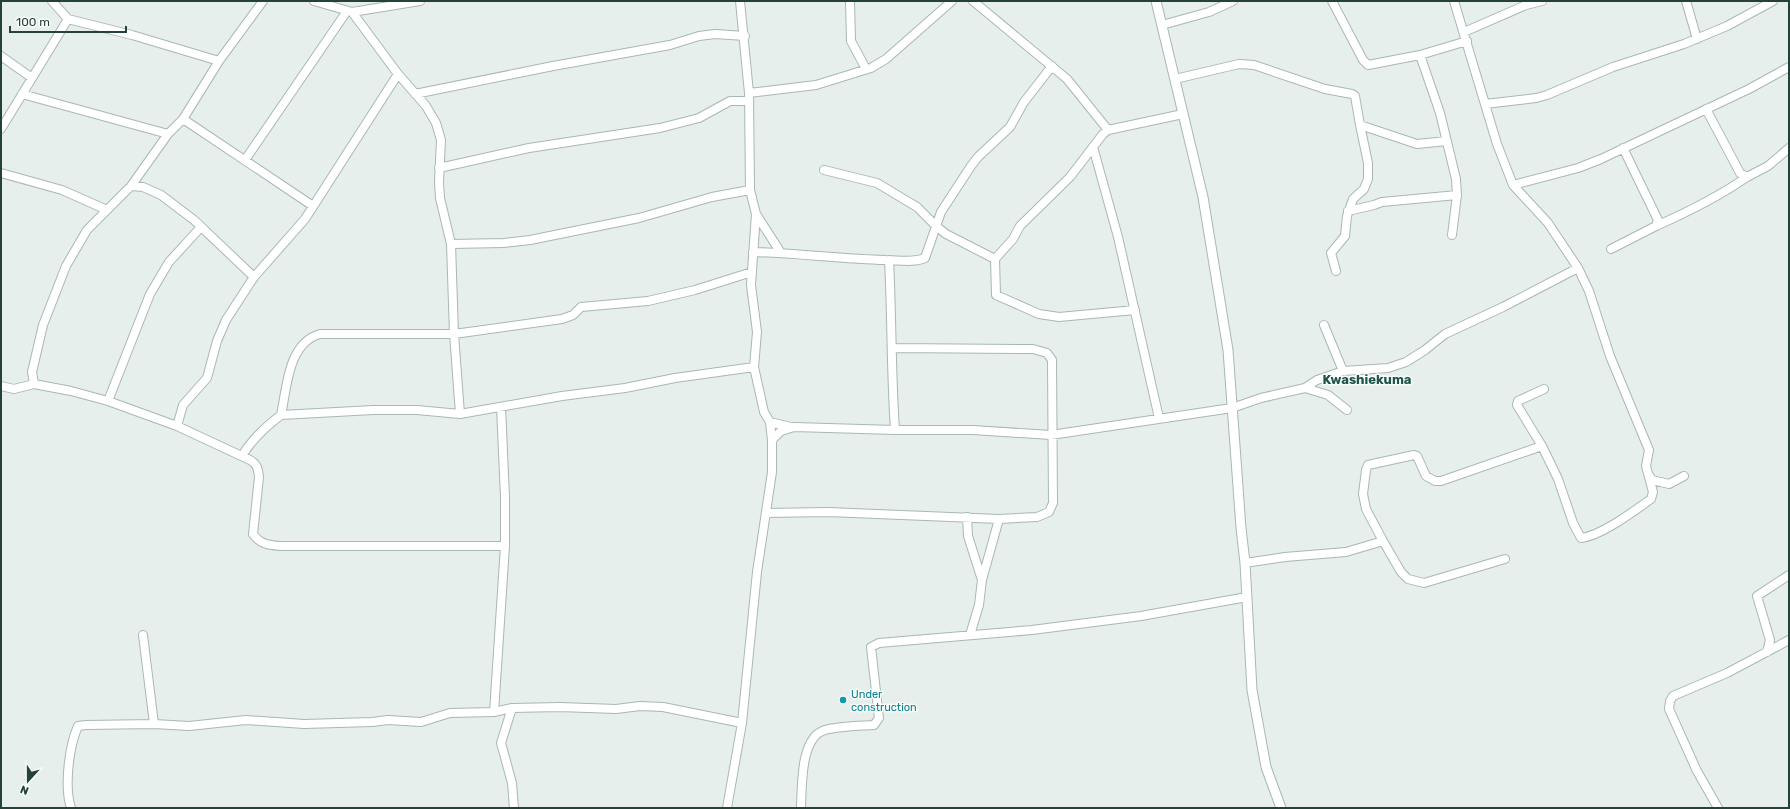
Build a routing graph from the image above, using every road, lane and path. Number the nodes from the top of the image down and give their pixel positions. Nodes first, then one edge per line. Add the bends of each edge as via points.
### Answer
1 (52, 1) edge
2 (263, 1) edge
3 (314, 1) edge
4 (420, 1) edge
5 (740, 1) edge
6 (850, 1) edge
7 (952, 1) edge
8 (973, 1) edge
9 (1156, 1) edge
10 (1233, 1) edge
11 (1332, 1) edge
12 (1454, 1) edge
13 (1542, 1) edge
14 (1686, 1) edge
15 (1773, 1) edge
16 (350, 11) junction
17 (68, 19) junction
18 (1162, 25) junction
19 (1464, 32) junction
20 (745, 36) junction
21 (1698, 38) junction
22 (1467, 41) junction
23 (1420, 55) junction
24 (1, 56) edge
25 (219, 61) junction
26 (1052, 66) junction
27 (1789, 67) edge
28 (866, 69) junction
29 (398, 74) junction
30 (32, 78) junction
31 (1175, 79) junction
32 (22, 94) junction
33 (415, 94) junction
34 (749, 97) junction
35 (1485, 104) junction
36 (1706, 109) junction
37 (1183, 114) junction
38 (183, 119) junction
39 (1360, 125) junction
40 (1, 129) edge
41 (1108, 130) junction
42 (168, 134) junction
43 (1447, 141) junction
44 (1093, 147) junction
45 (1623, 148) junction
46 (1789, 148) edge
47 (245, 160) junction
48 (439, 168) junction
49 (824, 170) dead end
50 (1, 173) edge
51 (1747, 177) junction
52 (1513, 185) junction
53 (131, 186) junction
54 (750, 190) junction
55 (1457, 195) junction
56 (313, 206) junction
57 (107, 210) junction
58 (1348, 210) junction
59 (756, 214) junction
60 (936, 226) junction
61 (1656, 226) junction
62 (201, 227) junction
63 (1452, 235) dead end
64 (451, 244) junction
65 (1611, 249) dead end
66 (753, 252) junction
67 (781, 253) junction
68 (995, 259) junction
69 (889, 260) junction
70 (1578, 268) junction
71 (752, 272) junction
72 (1336, 272) dead end
73 (254, 277) junction
74 (1135, 310) junction
75 (1324, 325) dead end
76 (454, 334) junction
77 (893, 348) junction
78 (754, 367) junction
79 (1343, 371) junction
80 (34, 384) junction
81 (1, 386) edge
82 (1305, 388) junction
83 (1544, 389) dead end
84 (108, 401) junction
85 (501, 407) junction
86 (1232, 408) junction
87 (1347, 410) dead end
88 (460, 414) junction
89 (281, 415) junction
90 (1159, 418) junction
91 (770, 422) junction
92 (177, 426) junction
93 (794, 427) junction
94 (895, 430) junction
95 (1051, 435) junction
96 (772, 440) junction
97 (1542, 446) junction
98 (242, 456) junction
99 (1648, 476) junction
100 (1684, 476) dead end
101 (766, 512) junction
102 (967, 517) junction
103 (999, 519) junction
104 (1383, 542) junction
105 (505, 546) junction
106 (1505, 558) dead end
107 (1245, 564) junction
108 (1789, 575) edge
109 (982, 580) junction
110 (1247, 597) junction
111 (143, 635) dead end
112 (970, 635) junction
113 (1789, 640) edge
114 (1767, 652) junction
115 (512, 708) junction
116 (494, 712) junction
117 (742, 723) junction
118 (154, 724) junction
119 (71, 808) edge
120 (514, 808) edge
121 (727, 808) edge
122 (801, 808) edge
123 (1282, 808) edge
124 (1718, 808) edge

1 - 17 street
2 - 25 street
3 - 16 street
4 - 16 street
5 - 20 street
6 - 28 street via 851,41
7 - 28 street via 886,59
8 - 26 street
9 - 18 street
10 - 18 street via 1214,11
11 - 23 street via 1368,65
12 - 19 street
13 - 19 street via 1526,5
14 - 21 street
15 - 21 street via 1727,26
16 - 29 street
16 - 47 street
17 - 25 street
17 - 30 street
18 - 31 street
19 - 22 street
20 - 33 street via 699,36 670,45
20 - 34 street
21 - 35 street via 1613,67 1547,95
22 - 23 street
22 - 35 street
23 - 43 street
24 - 30 street
25 - 38 street
26 - 41 street via 1072,84
26 - 60 street via 1024,102 1010,127 974,161 941,212
27 - 36 street
28 - 34 street via 816,85
29 - 33 street
29 - 56 street
30 - 32 street
31 - 37 street
31 - 39 street via 1239,64 1254,65 1325,89 1355,96
32 - 40 street
32 - 42 street
33 - 48 street via 436,124 441,140
34 - 48 street via 730,101 699,118 660,128 529,148
34 - 54 street
35 - 52 street
36 - 45 street
36 - 51 street via 1740,173
37 - 41 street
37 - 86 street via 1203,197 1214,263 1228,350
38 - 42 street
38 - 47 street
39 - 43 street via 1417,144
39 - 58 street via 1368,163 1368,179 1364,189 1353,199
41 - 44 street
42 - 53 street
43 - 55 street
44 - 68 street via 1070,177 1020,226 1013,239
44 - 74 street
45 - 52 street via 1583,166
45 - 61 street via 1658,220
46 - 51 street via 1768,166
47 - 56 street
48 - 64 street via 440,198
49 - 60 street via 877,183 917,207
50 - 57 street via 62,190
51 - 61 street via 1685,214
52 - 70 street via 1548,223
53 - 57 street
53 - 62 street via 154,190
54 - 59 street
54 - 64 street via 712,197 639,218 530,240 504,244
55 - 58 street via 1382,202 1374,206
55 - 63 street
56 - 73 street via 297,230
57 - 80 street via 87,230 66,266 43,325 32,372
58 - 72 street via 1345,236 1331,253
59 - 66 street
59 - 67 street
60 - 68 street via 946,234
60 - 69 street via 925,258
61 - 65 street
62 - 73 street
62 - 84 street via 169,262 150,294
64 - 76 street
66 - 67 street
66 - 71 street
67 - 69 street
68 - 74 street via 996,295 1039,314 1059,317
69 - 77 street
70 - 79 street via 1445,334 1406,362 1388,368
70 - 99 street via 1589,291 1610,356 1649,450 1646,466
71 - 76 street via 695,290 648,301 581,307 573,315 562,319
71 - 78 street via 751,286 757,332
73 - 92 street via 226,320 206,378 183,405
74 - 90 street
75 - 79 street
76 - 88 street
76 - 89 street via 320,334 311,337 300,347 291,367
77 - 94 street via 891,377
77 - 95 street via 1042,351 1052,360
78 - 85 street
78 - 91 street via 764,412
79 - 82 street via 1317,380
80 - 81 street via 14,389
80 - 84 street
82 - 86 street
82 - 87 street via 1328,395
83 - 97 street via 1522,398 1517,405
84 - 92 street
85 - 88 street
85 - 105 street
86 - 90 street
86 - 107 street
88 - 89 street via 373,410
89 - 98 street via 262,429
90 - 95 street
91 - 93 street
91 - 96 street
92 - 98 street
93 - 94 street
93 - 96 street via 781,431
94 - 95 street via 974,430
95 - 103 street via 1053,503 1049,512 1037,517
96 - 101 street via 772,472
97 - 99 street via 1558,479 1573,523 1582,538 1588,538 1618,522 1651,499 1653,492
97 - 104 street via 1441,481 1426,476 1420,459 1414,455 1368,465 1364,502
98 - 105 street via 258,469 253,534 267,545
99 - 100 street via 1652,480 1669,484
101 - 102 street
101 - 117 street via 757,572
102 - 103 street
102 - 109 street via 968,536
103 - 109 street
104 - 106 street via 1401,572 1408,579 1419,583
104 - 107 street via 1346,552 1286,557
105 - 116 street
107 - 110 street
108 - 114 street via 1757,596 1770,640
109 - 112 street via 979,605
110 - 112 street via 1141,616
110 - 123 street via 1252,690 1266,767
111 - 118 street
112 - 122 street via 884,642 871,647 879,718 874,725 824,730 811,740 805,758
113 - 114 street
114 - 124 street via 1673,696 1670,700 1669,709 1691,758
115 - 116 street
115 - 117 street via 616,709 640,706
115 - 120 street via 501,743 512,783
116 - 118 street via 450,713 421,722 388,720 304,724 246,720 189,726
117 - 121 street
118 - 119 street via 78,726 68,771 68,800

